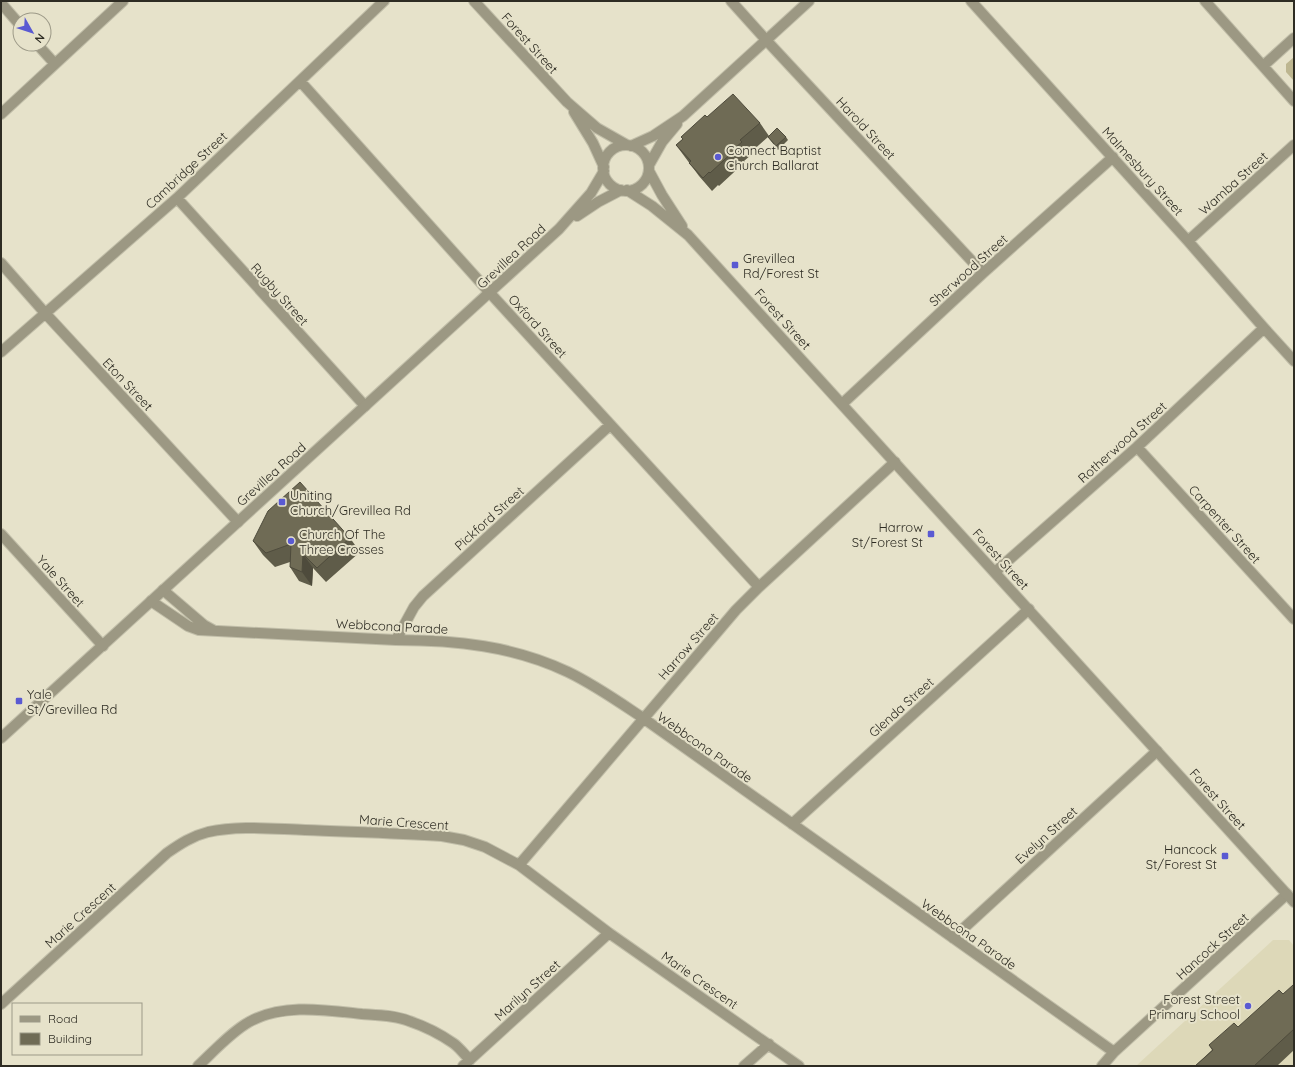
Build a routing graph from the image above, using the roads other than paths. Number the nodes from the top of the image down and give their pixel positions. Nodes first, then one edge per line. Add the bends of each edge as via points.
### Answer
1 (124, 1) edge
2 (384, 1) edge
3 (474, 1) edge
4 (731, 1) edge
5 (809, 1) edge
6 (971, 1) edge
7 (1205, 1) edge
8 (1, 3) edge
9 (12, 16) edge
10 (1294, 38) edge
11 (766, 41) junction
12 (44, 52) edge
13 (55, 64) junction
14 (1263, 66) junction
15 (300, 81) junction
16 (1294, 101) edge
17 (567, 102) junction
18 (1, 114) edge
19 (683, 116) junction
20 (629, 145) junction
21 (1294, 145) edge
22 (1113, 157) junction
23 (649, 168) junction
24 (604, 169) junction
25 (624, 190) junction
26 (177, 198) junction
27 (559, 229) junction
28 (688, 234) junction
29 (1188, 240) junction
30 (1, 262) edge
31 (983, 273) junction
32 (490, 293) junction
33 (45, 313) junction
34 (1264, 328) junction
35 (1, 352) edge
36 (1294, 362) edge
37 (842, 404) junction
38 (365, 406) junction
39 (610, 425) junction
40 (1136, 447) junction
41 (895, 462) junction
42 (238, 522) junction
43 (1, 534) edge
44 (995, 572) junction
45 (759, 587) junction
46 (163, 590) junction
47 (151, 601) junction
48 (1028, 608) junction
49 (1294, 619) edge
50 (217, 631) junction
51 (396, 640) junction
52 (103, 646) junction
53 (643, 718) junction
54 (1, 738) edge
55 (1157, 751) junction
56 (792, 824) junction
57 (519, 865) junction
58 (1290, 898) edge
59 (609, 933) junction
60 (953, 938) junction
61 (1, 1004) edge
62 (769, 1044) junction
63 (1114, 1052) junction
64 (466, 1063) edge
65 (198, 1066) edge
66 (744, 1066) edge
67 (799, 1066) edge
68 (1102, 1066) edge

1 - 13 street
2 - 15 street, Cambridge Street
3 - 17 street, Forest Street
4 - 11 street, Harold Street
5 - 11 street, Grevillea Road
6 - 22 street, Malmesbury Street
7 - 14 street
8 - 9 street
10 - 14 street
11 - 19 street, Grevillea Road
11 - 31 street, Harold Street
12 - 13 street
13 - 18 street
14 - 16 street
15 - 26 street, Cambridge Street
15 - 32 street, Oxford Street
17 - 20 street, Forest Street via 604,132
17 - 24 street, Forest Street via 593,144
19 - 20 street, Grevillea Road via 653,136
19 - 23 street, Grevillea Road via 662,142
20 - 23 street via 642,151 647,157
20 - 24 street, Grevillea Road via 611,151 605,160
21 - 29 street, Wamba Street
22 - 29 street, Malmesbury Street
22 - 31 street, Sherwood Street
23 - 25 street, Grevillea Road via 643,183 637,188
23 - 28 street via 662,195
24 - 25 street via 610,183
24 - 27 street, Grevillea Road via 588,196
25 - 27 street, Grevillea Road via 598,202
25 - 28 street via 652,206
26 - 33 street, Cambridge Street
26 - 38 street, Rugby Street
27 - 32 street, Grevillea Road
28 - 37 street, Forest Street
29 - 34 street, Malmesbury Street
30 - 33 street, Eton Street
31 - 37 street, Sherwood Street
32 - 38 street, Grevillea Road
32 - 39 street, Oxford Street
33 - 35 street, Cambridge Street
33 - 42 street, Eton Street
34 - 36 street, Malmesbury Street
34 - 40 street, Rotherwood Street
37 - 41 street, Forest Street
38 - 42 street, Grevillea Road
39 - 45 street, Oxford Street
39 - 51 street, Pickford Street via 423,596
40 - 44 street, Rotherwood Street
40 - 49 street, Carpenter Street
41 - 44 street, Forest Street
41 - 45 street, Harrow Street
42 - 46 street, Grevillea Road
43 - 52 street, Yale Street
44 - 48 street, Forest Street
45 - 53 street, Harrow Street
46 - 47 street, Grevillea Road
46 - 50 street, Webbcona Parade via 204,625
47 - 50 street, Webbcona Parade via 192,628
47 - 52 street, Grevillea Road
48 - 55 street, Forest Street
48 - 56 street, Glenda Street
50 - 51 street, Webbcona Parade
51 - 53 street, Webbcona Parade via 469,644 536,658 568,672
52 - 54 street, Grevillea Road
53 - 56 street, Webbcona Parade
53 - 57 street, Harrow Street
55 - 58 street, Forest Street
55 - 60 street, Evelyn Street
56 - 60 street, Webbcona Parade
57 - 59 street, Marie Crescent
57 - 61 street, Marie Crescent via 464,840 442,836 261,828 207,832 181,843 167,853
58 - 63 street, Hancock Street
59 - 62 street, Marie Crescent
59 - 64 street, Marilyn Street
60 - 63 street, Webbcona Parade
62 - 66 street
62 - 67 street, Marie Crescent
63 - 68 street, Hancock Street
64 - 65 street via 454,1044 408,1020 341,1011 288,1010 248,1022

